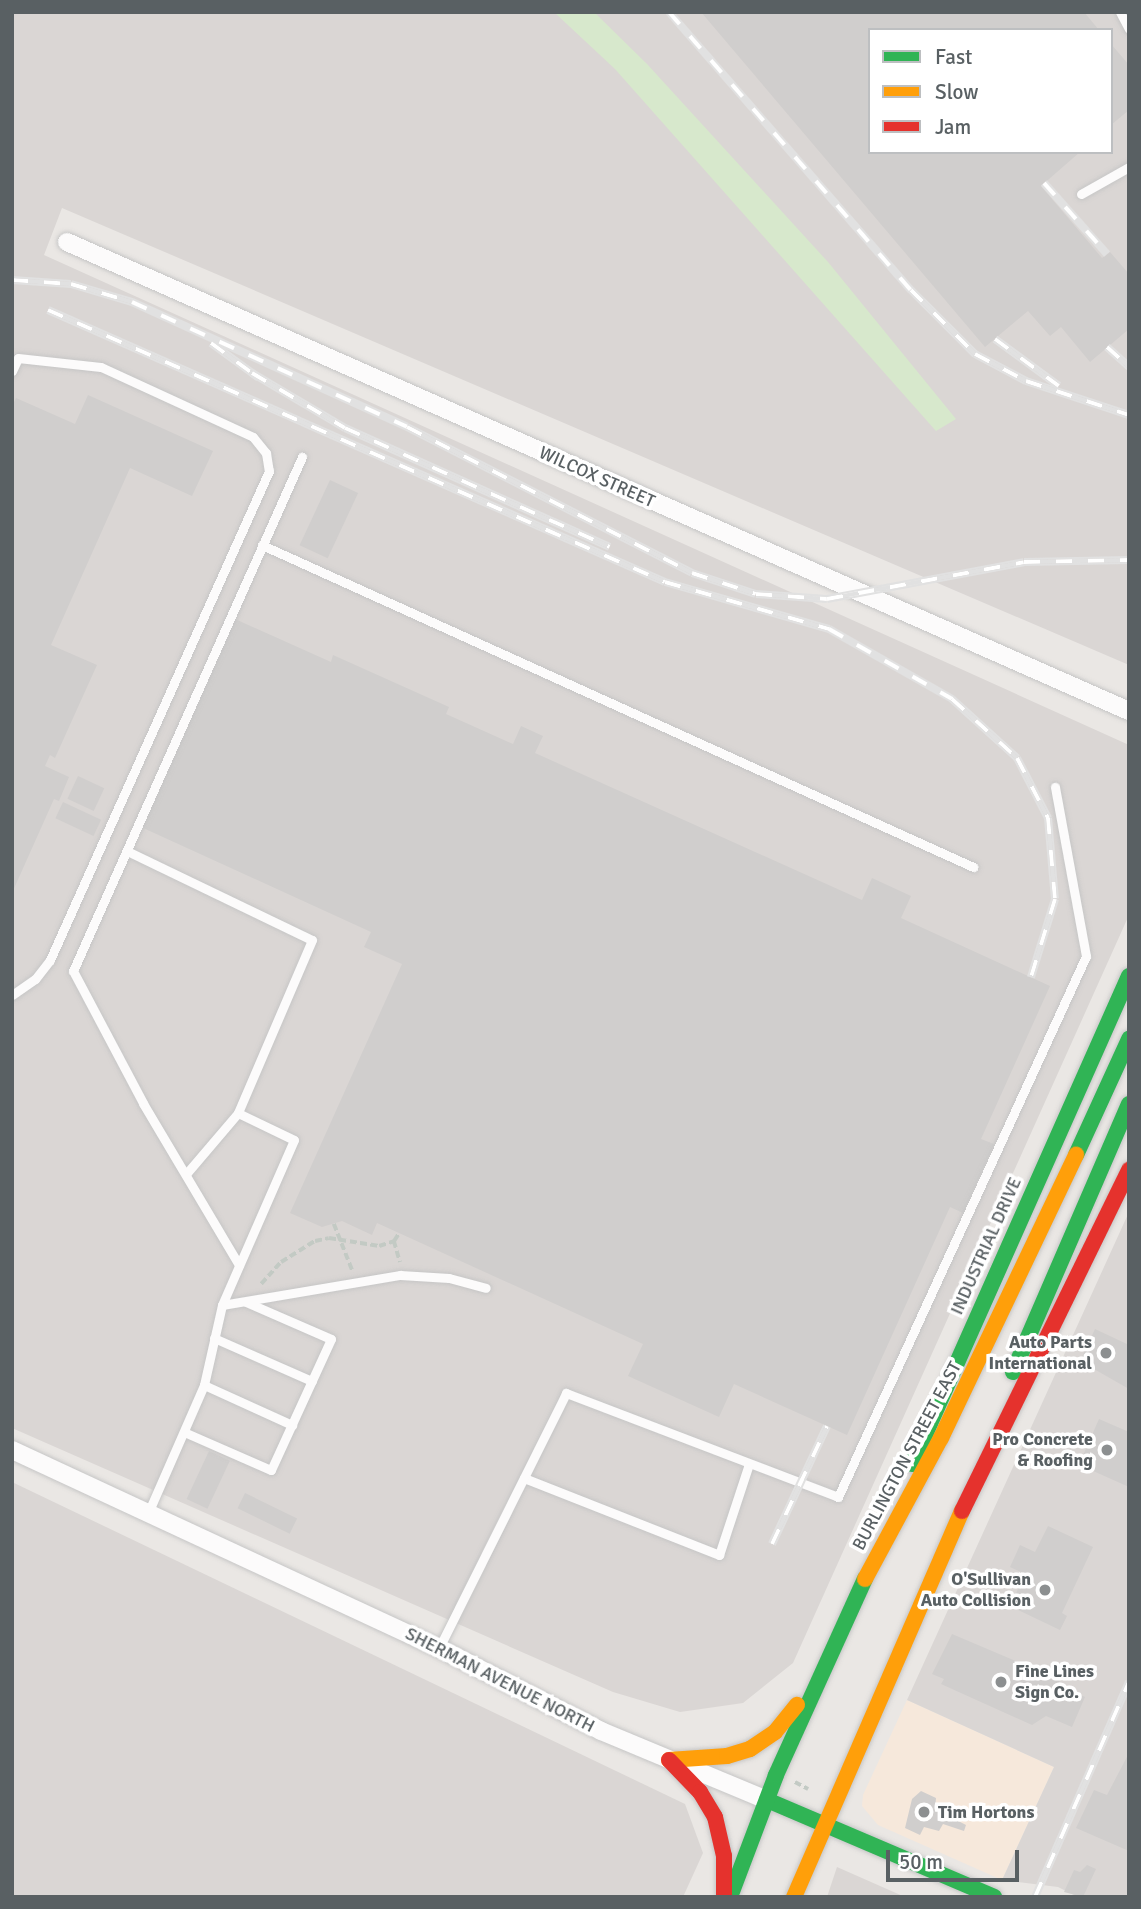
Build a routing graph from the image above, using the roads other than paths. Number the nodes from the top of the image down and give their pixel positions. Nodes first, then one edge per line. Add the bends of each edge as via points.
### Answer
1 (1120, 12) edge
2 (1129, 29) edge
3 (1129, 167) edge
4 (1081, 194) dead end
5 (67, 242) dead end
6 (12, 371) edge
7 (302, 457) dead end
8 (262, 545) junction
9 (1129, 711) edge
10 (1055, 787) dead end
11 (127, 851) junction
12 (973, 867) dead end
13 (1129, 976) edge
14 (12, 995) edge
15 (1129, 1039) edge
16 (1129, 1104) edge
17 (238, 1113) junction
18 (1129, 1170) edge
19 (187, 1174) junction
20 (239, 1265) junction
21 (486, 1288) dead end
22 (246, 1302) junction
23 (222, 1305) junction
24 (214, 1338) junction
25 (312, 1381) junction
26 (204, 1385) junction
27 (292, 1425) junction
28 (184, 1432) junction
29 (12, 1450) edge
30 (749, 1464) junction
31 (524, 1478) junction
32 (148, 1513) junction
33 (886, 1535) junction
34 (928, 1581) junction
35 (439, 1648) junction
36 (824, 1666) junction
37 (669, 1760) junction
38 (766, 1800) junction
39 (825, 1822) junction
40 (724, 1897) edge
41 (730, 1897) edge
42 (794, 1897) edge
43 (994, 1897) edge

1 - 2 lane
3 - 4 lane
5 - 9 street, WILCOX STREET
6 - 14 lane via 18,358 101,367 253,437 266,453 269,471 50,960 35,979
7 - 8 lane
8 - 11 lane
8 - 12 lane
10 - 30 lane via 1086,956 838,1497
11 - 17 lane via 312,940
11 - 19 lane via 73,971
13 - 33 main road, INDUSTRIAL DRIVE via 925,1428
15 - 33 main road, BURLINGTON STREET EAST via 941,1438
16 - 34 main road via 959,1497
17 - 19 lane
17 - 20 lane via 294,1140
18 - 34 main road
19 - 20 lane
20 - 23 lane
21 - 22 lane via 449,1278 404,1275
22 - 23 lane
22 - 25 lane via 331,1339
23 - 24 lane
24 - 25 lane
24 - 26 lane
25 - 27 lane
26 - 27 lane
26 - 28 lane
27 - 28 lane via 271,1470
28 - 32 lane
29 - 32 street, SHERMAN AVENUE NORTH
30 - 31 lane via 566,1394
30 - 31 lane via 719,1555
31 - 35 lane
32 - 35 street, SHERMAN AVENUE NORTH
33 - 36 main road, BURLINGTON STREET EAST
34 - 39 main road
35 - 37 street, SHERMAN AVENUE NORTH via 601,1731
36 - 37 main road via 775,1732 750,1749 727,1756
36 - 38 main road, BURLINGTON STREET EAST
37 - 38 street, SHERMAN AVENUE NORTH
37 - 40 main road via 700,1792 715,1816 724,1856
38 - 39 main road, SHERMAN AVENUE NORTH
38 - 41 main road, BURLINGTON STREET EAST
39 - 42 main road
39 - 43 main road, SHERMAN AVENUE NORTH

